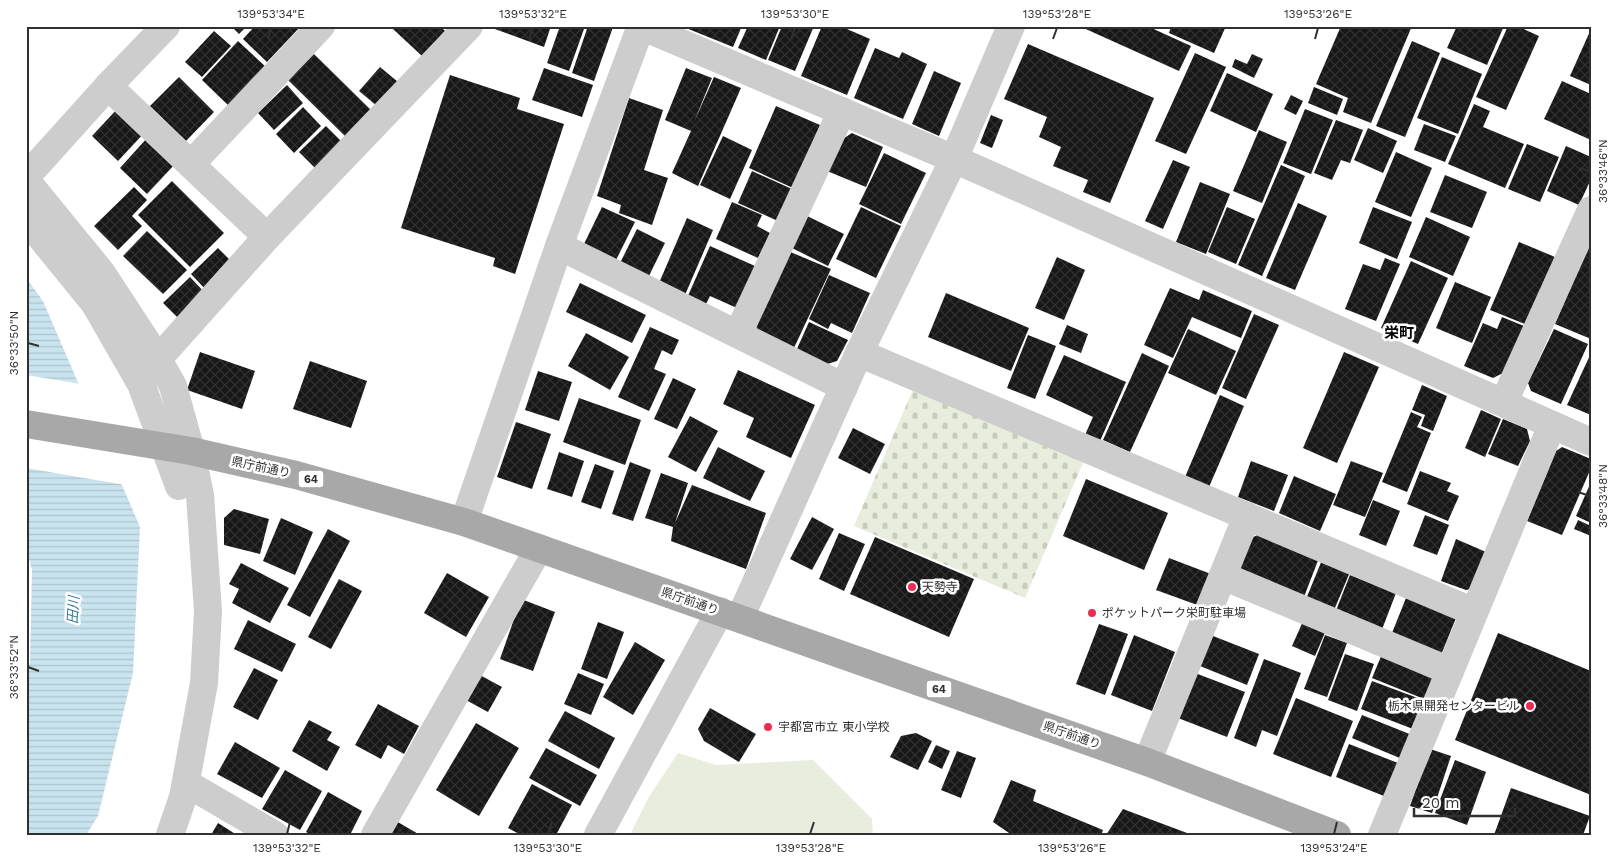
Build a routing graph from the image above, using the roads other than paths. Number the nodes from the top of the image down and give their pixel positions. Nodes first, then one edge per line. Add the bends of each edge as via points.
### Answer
1 (166, 26) edge
2 (321, 26) edge
3 (469, 26) edge
4 (641, 26) edge
5 (1006, 28) edge
6 (108, 86) junction
7 (842, 112) junction
8 (954, 159) junction
9 (191, 164) junction
10 (26, 178) edge
11 (1591, 210) edge
12 (26, 219) edge
13 (268, 237) junction
14 (559, 246) junction
15 (738, 334) junction
16 (859, 353) junction
17 (158, 359) junction
18 (844, 387) junction
19 (1504, 402) junction
20 (26, 424) edge
21 (1552, 425) junction
22 (1591, 442) edge
23 (171, 448) junction
24 (179, 486) dead end
25 (1247, 516) junction
26 (464, 522) junction
27 (539, 548) junction
28 (1223, 576) junction
29 (1474, 612) junction
30 (730, 615) junction
31 (1450, 671) junction
32 (1147, 762) junction
33 (186, 784) junction
34 (1295, 828) edge
35 (170, 835) edge
36 (275, 835) edge
37 (375, 835) edge
38 (598, 835) edge
39 (1337, 835) edge
40 (1382, 835) edge

1 - 6 street
2 - 9 street
3 - 13 street
4 - 7 street
4 - 14 street
5 - 8 street
6 - 9 street
6 - 10 street
7 - 8 street
7 - 15 street
8 - 16 street
8 - 19 street
9 - 13 street
10 - 17 street via 102,272
11 - 19 street
12 - 23 street via 95,304 141,384
13 - 17 street
14 - 15 street
14 - 26 street
15 - 18 street
16 - 18 street
16 - 25 street
17 - 23 street via 173,386
18 - 30 street
19 - 21 street
20 - 23 main road, 県庁前通り / 64
21 - 22 street
21 - 29 street
23 - 24 street
23 - 26 main road, 県庁前通り / 64 via 296,475
23 - 33 street via 200,495 208,611 204,683
25 - 28 street
25 - 29 street
26 - 27 main road, 県庁前通り / 64
27 - 30 main road, 県庁前通り / 64
27 - 37 street
28 - 31 street
28 - 32 street
29 - 31 street
30 - 32 main road, 県庁前通り / 64
30 - 38 street
31 - 40 street
32 - 34 main road, 県庁前通り / 64
33 - 35 street
33 - 36 street
34 - 39 main road, 県庁前通り / 64

